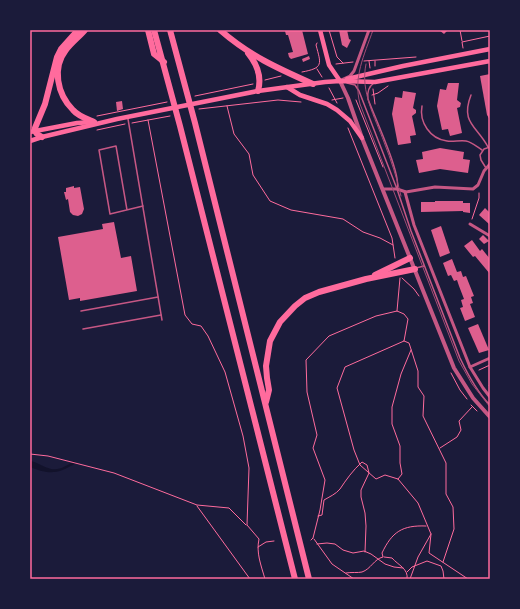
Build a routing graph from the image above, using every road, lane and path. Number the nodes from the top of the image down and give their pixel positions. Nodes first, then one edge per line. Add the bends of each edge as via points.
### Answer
1 (78, 30) edge
2 (85, 30) edge
3 (148, 30) edge
4 (154, 30) edge
5 (170, 30) edge
6 (220, 30) edge
7 (330, 30) edge
8 (369, 30) edge
9 (460, 30) edge
10 (321, 32) edge
11 (490, 36) edge
12 (462, 42) junction
13 (490, 49) edge
14 (246, 50) junction
15 (464, 54) junction
16 (375, 61) dead end
17 (490, 61) edge
18 (164, 62) junction
19 (329, 65) junction
20 (376, 66) dead end
21 (317, 69) dead end
22 (340, 81) junction
23 (375, 82) junction
24 (313, 84) junction
25 (287, 87) junction
26 (258, 91) junction
27 (471, 95) dead end
28 (356, 100) dead end
29 (301, 102) dead end
30 (422, 106) dead end
31 (128, 117) junction
32 (116, 119) junction
33 (148, 120) dead end
34 (94, 122) junction
35 (348, 128) dead end
36 (32, 132) edge
37 (42, 136) junction
38 (362, 138) junction
39 (30, 141) edge
40 (489, 147) edge
41 (482, 150) junction
42 (490, 164) edge
43 (383, 167) dead end
44 (486, 168) junction
45 (383, 189) junction
46 (397, 189) junction
47 (405, 192) junction
48 (479, 193) dead end
49 (143, 206) junction
50 (127, 210) junction
51 (470, 224) joint
52 (490, 236) edge
53 (394, 245) junction
54 (410, 258) junction
55 (396, 262) dead end
56 (424, 266) junction
57 (415, 269) junction
58 (401, 276) dead end
59 (366, 279) junction
60 (158, 297) junction
61 (81, 311) dead end
62 (397, 311) junction
63 (161, 315) junction
64 (162, 320) dead end
65 (83, 329) dead end
66 (404, 341) junction
67 (411, 349) junction
68 (490, 358) edge
69 (490, 365) edge
70 (470, 367) junction
71 (479, 370) dead end
72 (489, 395) edge
73 (266, 404) junction
74 (490, 405) edge
75 (473, 407) dead end
76 (490, 417) edge
77 (439, 449) junction
78 (30, 454) edge
79 (360, 464) junction
80 (369, 473) junction
81 (398, 479) junction
82 (197, 505) junction
83 (318, 516) junction
84 (247, 525) junction
85 (427, 526) junction
86 (431, 534) junction
87 (313, 538) junction
88 (311, 540) dead end
89 (274, 541) dead end
90 (317, 544) junction
91 (257, 548) junction
92 (365, 552) junction
93 (383, 557) junction
94 (378, 558) junction
95 (443, 562) junction
96 (415, 566) junction
97 (403, 568) junction
98 (407, 572) junction
99 (346, 573) junction
100 (250, 579) edge
101 (265, 579) edge
102 (295, 579) edge
103 (309, 579) edge
104 (354, 579) edge
105 (407, 579) edge
106 (410, 579) edge
107 (444, 579) edge
108 (468, 579) edge

1 - 36 highway via 56,56 45,104
2 - 34 highway via 65,50 57,74 60,88 70,106 76,113
3 - 18 highway via 154,54
4 - 18 highway
5 - 73 highway
6 - 14 highway
7 - 19 path via 337,57 344,63
8 - 22 street via 354,71
9 - 12 path
10 - 19 main road
10 - 21 path via 316,45 320,60
11 - 12 path
12 - 15 path
13 - 15 main road
14 - 24 highway via 275,68
14 - 26 highway via 257,65
15 - 22 main road
16 - 20 path
17 - 23 main road
18 - 102 highway
19 - 22 main road
22 - 23 main road
22 - 24 main road
22 - 38 street
22 - 46 lane via 355,85 359,91
23 - 46 lane via 369,88 368,99 394,168
24 - 25 main road
25 - 26 main road
25 - 38 main road via 300,96 327,104 337,110 350,121
26 - 31 main road
27 - 40 lane via 468,118
28 - 43 path
29 - 53 path via 278,100 227,106 234,134 249,154 253,175 270,201 291,210 343,219 363,232
30 - 41 lane via 423,122 435,136 447,141 469,142
31 - 32 main road
31 - 49 lane
32 - 34 main road
32 - 37 main road
33 - 84 path via 185,315 192,324 201,326 208,336 225,372 243,436 249,468
34 - 36 main road
35 - 53 path
36 - 37 highway
37 - 39 main road
38 - 45 street
40 - 41 lane
41 - 44 lane via 480,157
42 - 44 street
44 - 47 street via 480,183 474,188 435,187
45 - 46 street
45 - 54 street
46 - 47 street
46 - 56 lane
47 - 70 street via 414,225
48 - 51 path
49 - 50 lane
49 - 60 lane
50 - 50 lane via 116,146 99,150 110,214
51 - 52 street
53 - 55 path
54 - 57 street
54 - 59 highway
56 - 57 lane
56 - 74 lane via 465,369
57 - 59 highway
57 - 76 street via 454,368 473,398
58 - 62 path
59 - 73 highway via 312,295 294,306 285,316 273,334 269,347 266,366 269,390
60 - 61 lane
60 - 63 lane
62 - 66 path via 408,319
62 - 83 path via 376,316 329,336 306,360 307,392 317,435 313,448 324,480
63 - 64 lane
63 - 65 lane
66 - 67 path via 409,343
66 - 79 path via 345,368 337,388
67 - 77 path via 418,372 418,387 424,396 423,416
67 - 81 path via 392,407 392,424 400,446 402,474
68 - 70 street
69 - 71 path
70 - 72 street
73 - 103 highway
75 - 77 path via 459,421 461,430 457,437
77 - 95 path via 446,463 446,494 453,507 454,529
78 - 82 path via 48,456 114,473
79 - 80 path
79 - 80 path via 362,462 366,465
79 - 83 path via 339,490 324,500 322,515
80 - 81 path via 376,479 385,475
80 - 92 path via 361,490 366,526
81 - 85 path via 418,503
82 - 84 path via 229,508
82 - 100 path
83 - 87 path
84 - 91 path via 259,539
85 - 86 path
85 - 93 path via 416,526 396,532 383,550
86 - 95 path via 429,553
86 - 96 path
87 - 88 path
87 - 90 path
89 - 91 path via 266,542
90 - 92 path via 336,544 343,550 353,553
90 - 99 path via 332,564
91 - 101 path
92 - 94 path
93 - 94 path
93 - 97 path via 392,558
94 - 97 path via 385,564
94 - 99 path via 363,572
95 - 108 path
96 - 98 path
96 - 106 path
96 - 107 path via 427,561 441,566
97 - 98 path
98 - 105 path
99 - 104 path

